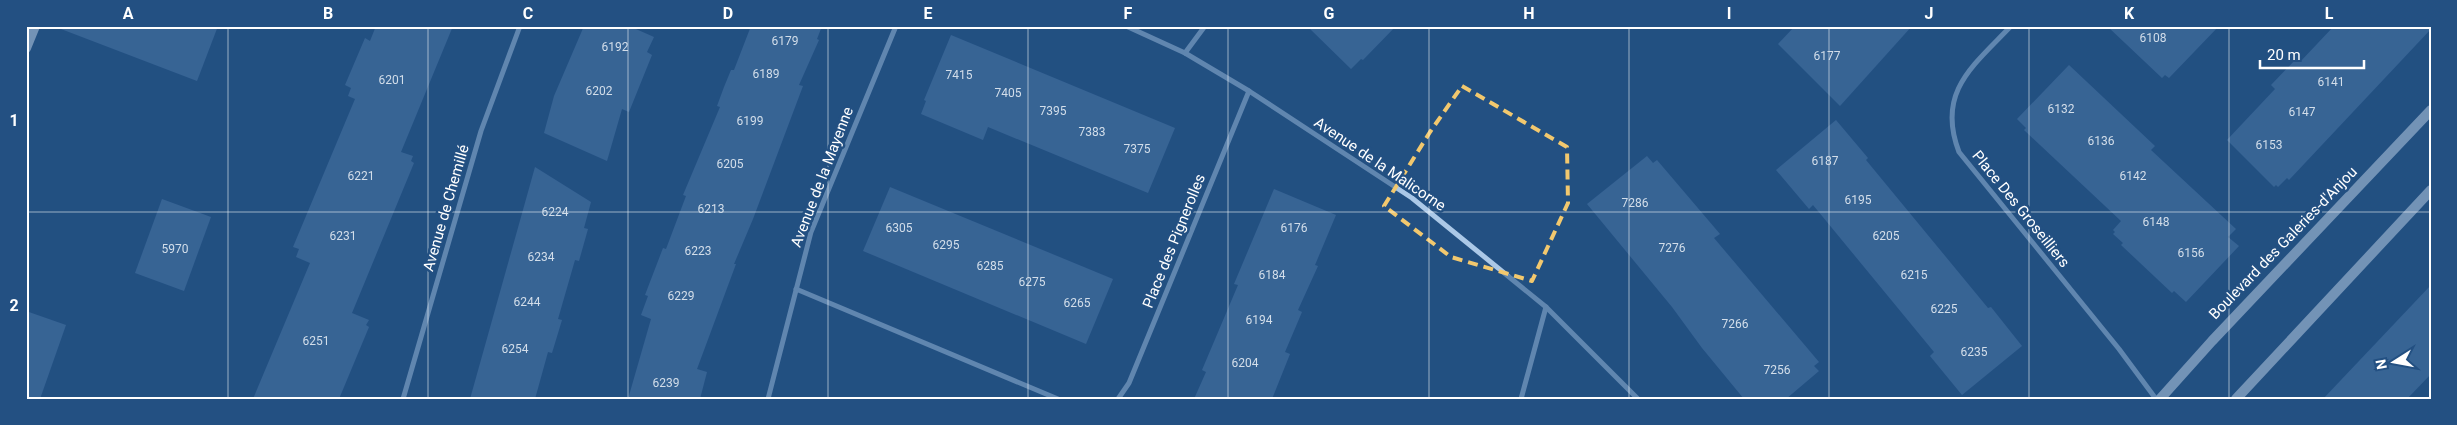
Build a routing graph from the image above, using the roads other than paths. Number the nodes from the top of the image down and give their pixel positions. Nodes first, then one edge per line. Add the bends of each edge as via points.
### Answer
1 (35, 26) edge
2 (520, 26) edge
3 (896, 26) edge
4 (1126, 26) edge
5 (1205, 26) edge
6 (2011, 26) edge
7 (26, 48) edge
8 (1186, 54) junction
9 (1249, 91) junction
10 (2431, 110) edge
11 (2431, 190) edge
12 (796, 289) junction
13 (1546, 307) junction
14 (403, 399) edge
15 (768, 399) edge
16 (1058, 399) edge
17 (1118, 399) edge
18 (1521, 399) edge
19 (1638, 399) edge
20 (2158, 399) edge
21 (2236, 399) edge

1 - 7 street
2 - 14 street, Avenue de Chemillé via 481,132
3 - 12 street, Avenue de la Mayenne via 811,232
4 - 8 street, Avenue de la Malicorne
5 - 8 street
6 - 20 street, Place Des Groseilliers via 1966,73 1957,87 1950,120 1959,152
8 - 9 street, Avenue de la Malicorne
9 - 13 street, Avenue de la Malicorne via 1412,198
9 - 17 street, Place des Pignerolles via 1128,383
10 - 20 street, Boulevard des Galeries-d'Anjou
11 - 21 street
12 - 15 street, Avenue de la Mayenne
12 - 16 street
13 - 18 street
13 - 19 street, Avenue de la Malicorne

